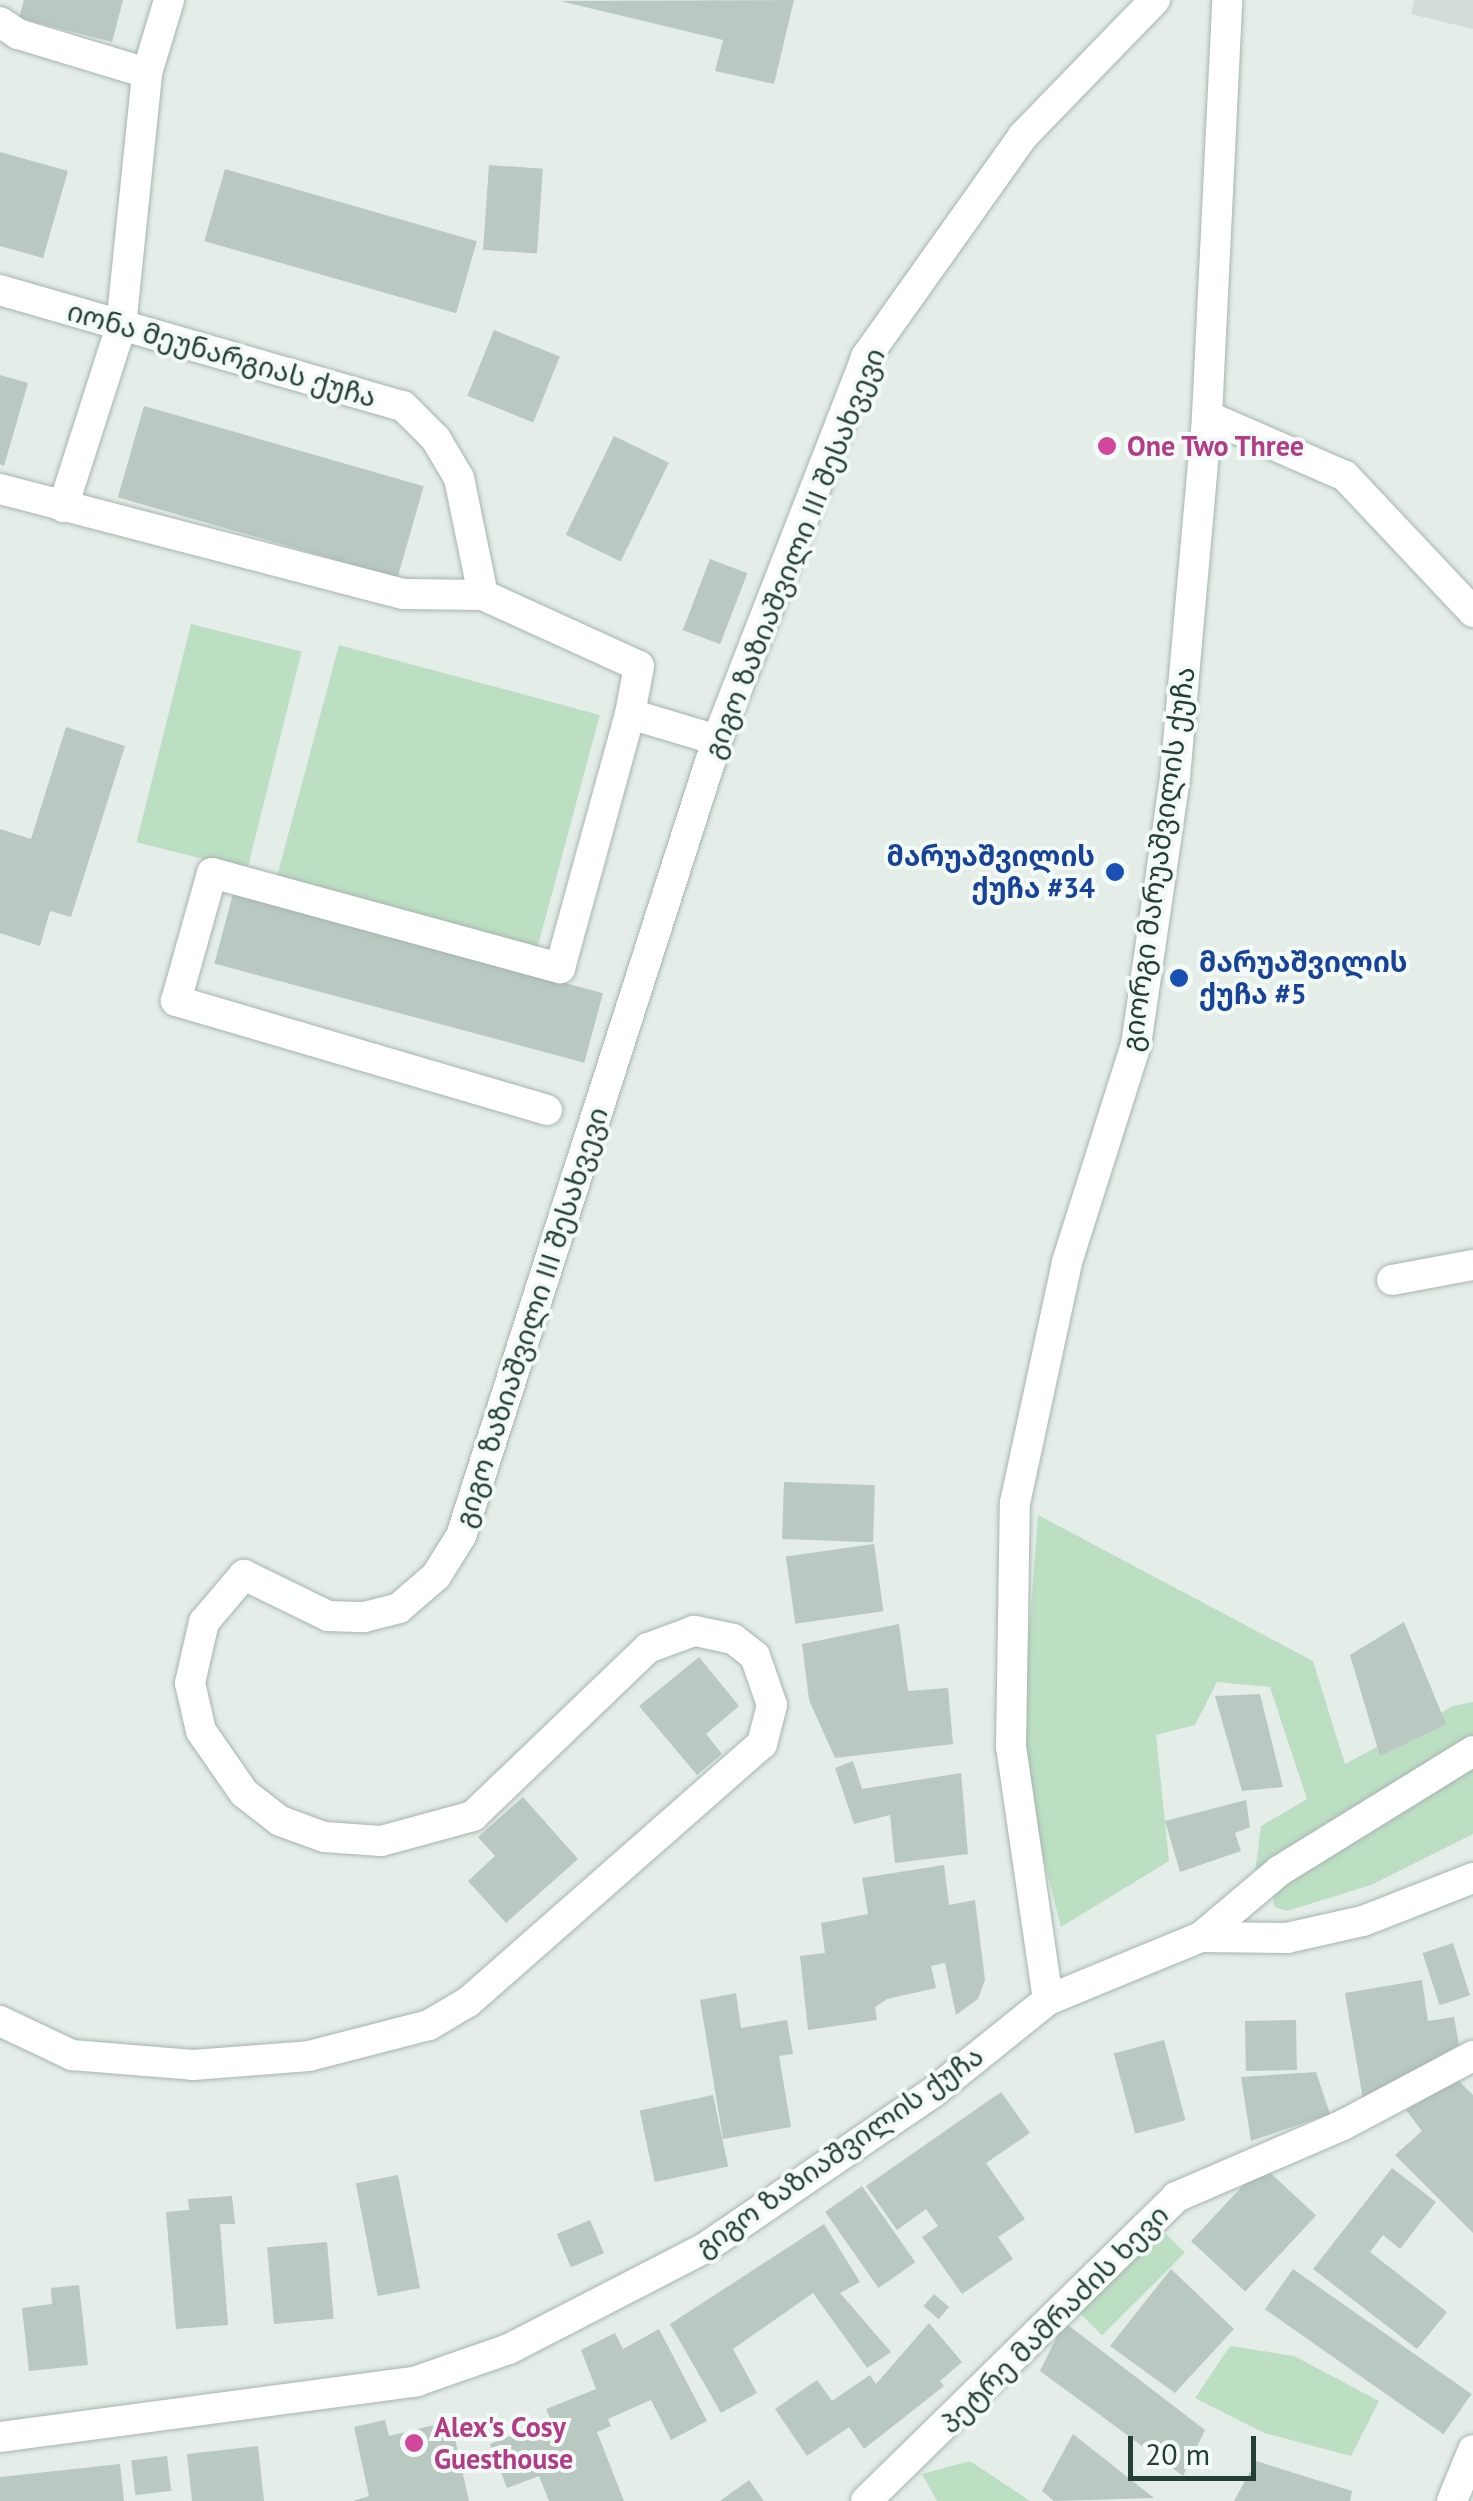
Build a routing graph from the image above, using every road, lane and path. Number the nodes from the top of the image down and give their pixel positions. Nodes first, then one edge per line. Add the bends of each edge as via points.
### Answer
1 (168, 0) edge
2 (1155, 0) edge
3 (1227, 0) edge
4 (0, 22) edge
5 (147, 73) junction
6 (0, 290) edge
7 (121, 326) junction
8 (1206, 416) junction
9 (0, 489) edge
10 (63, 507) junction
11 (483, 596) junction
12 (1473, 612) edge
13 (630, 714) junction
14 (717, 740) junction
15 (547, 1110) dead end
16 (1473, 1264) edge
17 (1392, 1280) dead end
18 (1473, 1751) edge
19 (1473, 1878) edge
20 (1201, 1937) junction
21 (1048, 2000) junction
22 (0, 2021) edge
23 (1473, 2056) edge
24 (0, 2437) edge
25 (1473, 2450) edge
26 (880, 2498) edge
27 (1452, 2501) edge

1 - 5 street
2 - 14 street, გიგო ზაზიაშვილი III შესახვევი via 1023,136 866,357
3 - 8 street, გიორგი მარუაშვილის ქუჩა
4 - 5 street via 18,34
5 - 7 street
6 - 7 street, იონა მეუნარგიას ქუჩა
7 - 10 street
7 - 11 street, იონა მეუნარგიას ქუჩა via 403,406 436,439 459,478
8 - 12 street via 1345,476
8 - 21 street, გიორგი მარუაშვილის ქუჩა via 1175,777 1136,1045 1067,1262 1015,1503 1011,1747
9 - 10 street
10 - 11 street via 404,594
11 - 13 street via 639,666
13 - 14 street
13 - 15 street via 560,968 212,873 176,1001
14 - 22 street, გიგო ზაზიაშვილი III შესახვევი via 461,1536 436,1576 399,1608 364,1616 328,1616 244,1575 220,1595 204,1622 190,1683 201,1731 244,1794 280,1820 324,1837 381,1841 472,1816 648,1648 694,1632 734,1639 755,1656 772,1705 762,1744 468,2002 429,2025 310,2056 194,2065 72,2055
16 - 17 street
18 - 20 street via 1279,1870
19 - 20 street via 1325,1930 1287,1938
20 - 21 street, გიგო ზაზიაშვილის ქუჩა
21 - 24 street, გიგო ზაზიაშვილის ქუჩა via 931,2094 705,2248 509,2349 418,2381
23 - 26 street, პეტრე მამრაძის ხევი via 1343,2124 1176,2197
25 - 27 street

